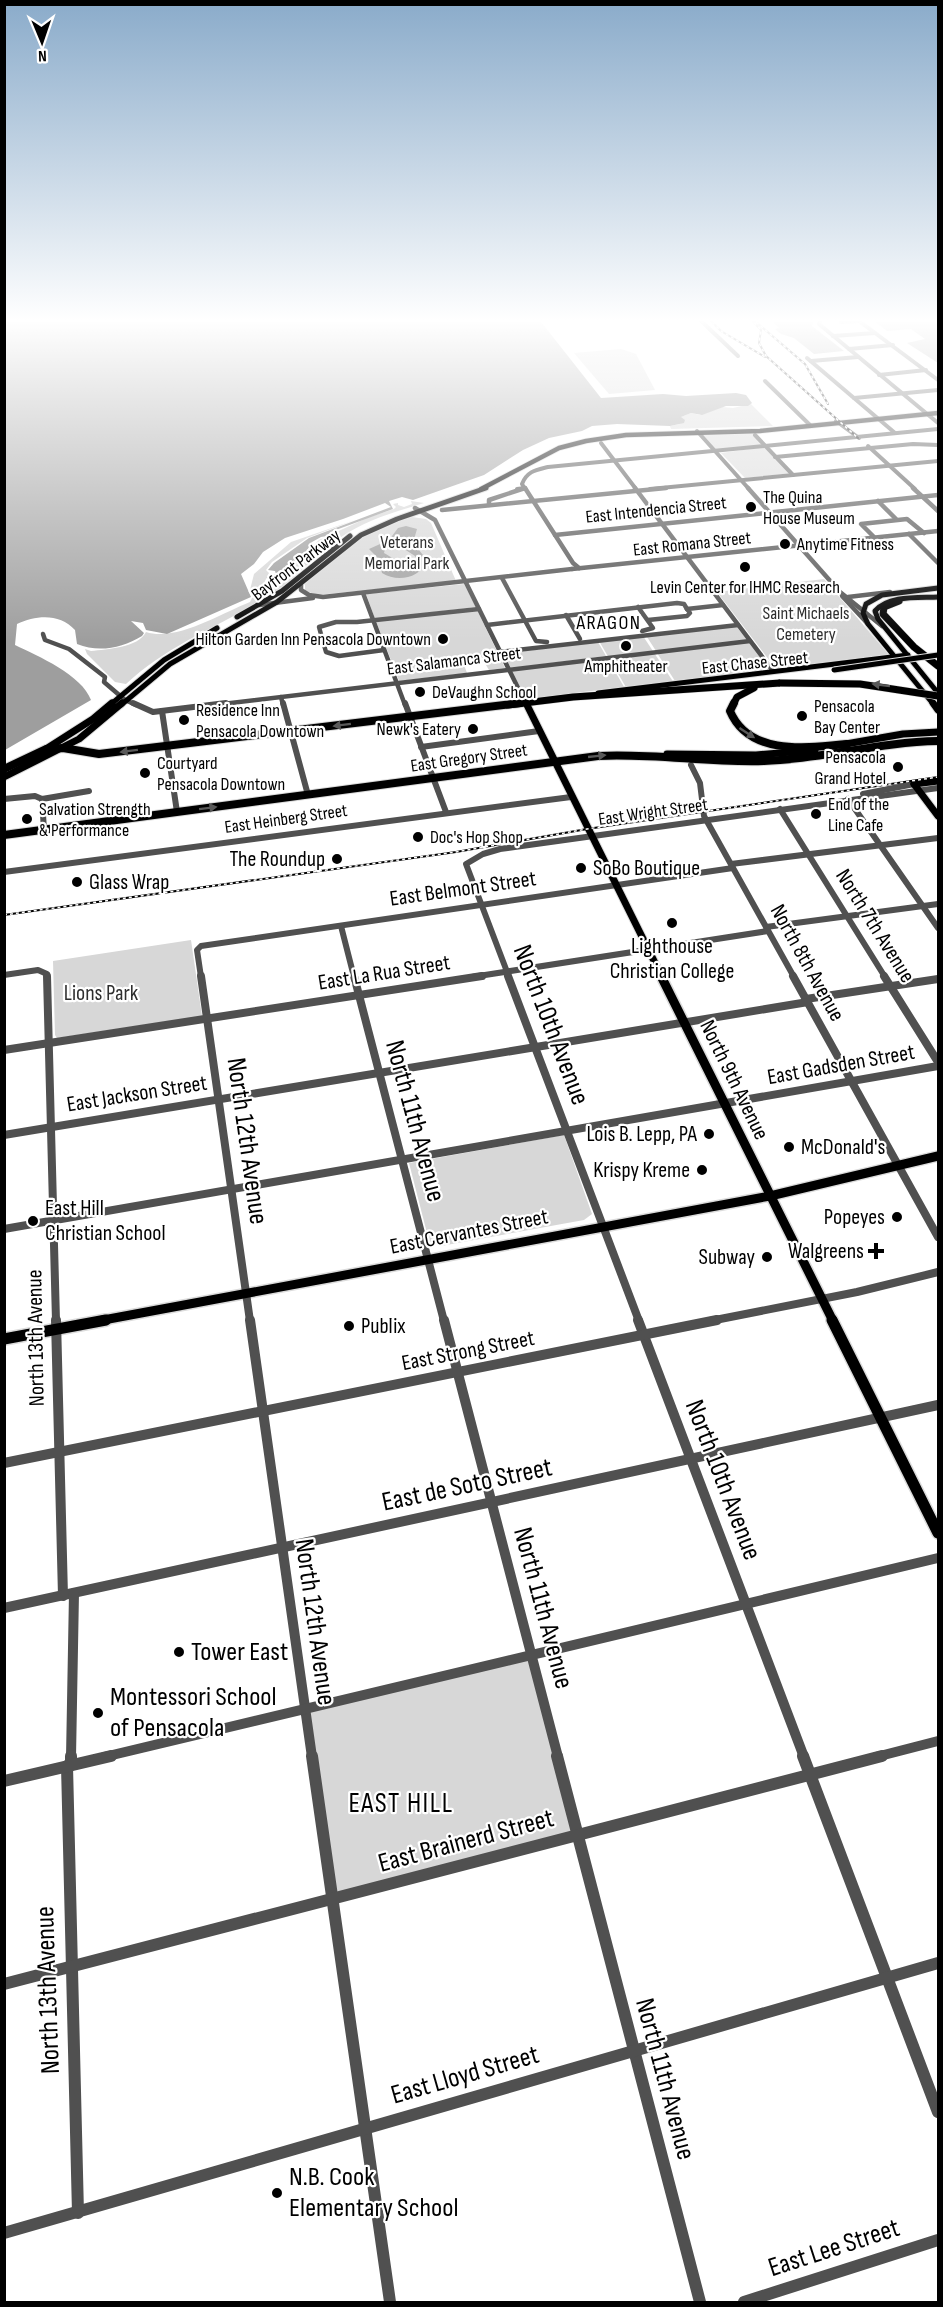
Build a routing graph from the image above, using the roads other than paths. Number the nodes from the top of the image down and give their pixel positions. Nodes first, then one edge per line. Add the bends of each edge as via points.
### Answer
1 (799, 426) edge
2 (842, 426) edge
3 (849, 426) edge
4 (886, 426) edge
5 (939, 429) edge
6 (698, 432) junction
7 (895, 434) junction
8 (755, 435) dead end
9 (858, 438) junction
10 (595, 439) junction
11 (939, 445) edge
12 (765, 446) junction
13 (869, 448) junction
14 (715, 451) junction
15 (776, 457) junction
16 (614, 460) junction
17 (939, 460) edge
18 (889, 466) junction
19 (793, 475) junction
20 (741, 480) junction
21 (525, 488) junction
22 (636, 491) junction
23 (939, 495) edge
24 (922, 496) junction
25 (533, 501) junction
26 (878, 501) junction
27 (489, 505) junction
28 (439, 508) junction
29 (418, 509) junction
30 (939, 511) edge
31 (769, 512) junction
32 (404, 516) junction
33 (896, 519) junction
34 (436, 522) junction
35 (661, 523) junction
36 (939, 531) edge
37 (924, 532) junction
38 (909, 534) junction
39 (555, 535) junction
40 (875, 538) junction
41 (799, 546) junction
42 (687, 558) junction
43 (939, 563) edge
44 (576, 569) junction
45 (303, 574) junction
46 (502, 578) junction
47 (465, 582) junction
48 (301, 585) junction
49 (939, 588) edge
50 (840, 592) junction
51 (903, 592) junction
52 (363, 593) junction
53 (323, 597) junction
54 (848, 597) junction
55 (939, 597) edge
56 (900, 600) junction
57 (280, 601) junction
58 (723, 605) junction
59 (259, 606) junction
60 (638, 607) junction
61 (479, 609) junction
62 (687, 609) junction
63 (863, 609) junction
64 (566, 615) junction
65 (373, 620) junction
66 (525, 620) junction
67 (648, 620) junction
68 (868, 624) junction
69 (487, 625) junction
70 (738, 625) junction
71 (886, 628) junction
72 (43, 634) dead end
73 (200, 637) junction
74 (322, 638) dead end
75 (580, 639) junction
76 (208, 640) junction
77 (750, 641) junction
78 (324, 645) dead end
79 (384, 650) junction
80 (500, 652) junction
81 (908, 655) junction
82 (939, 655) edge
83 (896, 656) junction
84 (939, 666) edge
85 (509, 670) junction
86 (774, 671) junction
87 (927, 678) junction
88 (914, 679) junction
89 (397, 683) junction
90 (768, 684) junction
91 (616, 693) junction
92 (939, 694) edge
93 (281, 697) junction
94 (573, 697) junction
95 (123, 698) junction
96 (525, 702) junction
97 (939, 710) edge
98 (162, 711) junction
99 (409, 716) junction
100 (291, 731) junction
101 (539, 731) junction
102 (939, 732) edge
103 (77, 740) junction
104 (939, 741) edge
105 (847, 744) junction
106 (166, 746) junction
107 (421, 747) junction
108 (63, 748) junction
109 (46, 749) junction
110 (91, 754) junction
111 (640, 754) junction
112 (553, 761) junction
113 (691, 765) dead end
114 (4, 769) edge
115 (4, 777) edge
116 (433, 778) junction
117 (939, 781) edge
118 (917, 788) junction
119 (939, 788) edge
120 (89, 791) dead end
121 (308, 795) junction
122 (571, 797) junction
123 (4, 799) edge
124 (42, 799) junction
125 (848, 799) junction
126 (780, 809) junction
127 (177, 812) junction
128 (446, 812) junction
129 (939, 816) edge
130 (706, 820) junction
131 (44, 830) junction
132 (4, 835) edge
133 (591, 835) junction
134 (939, 837) edge
135 (881, 845) junction
136 (808, 854) junction
137 (466, 864) joint
138 (732, 866) junction
139 (4, 872) edge
140 (616, 885) junction
141 (939, 904) edge
142 (481, 905) junction
143 (923, 906) junction
144 (847, 916) junction
145 (342, 926) junction
146 (939, 928) edge
147 (767, 929) junction
148 (198, 948) joint
149 (648, 950) junction
150 (506, 972) junction
151 (4, 975) edge
152 (939, 979) edge
153 (891, 986) junction
154 (359, 994) junction
155 (807, 1001) junction
156 (207, 1018) junction
157 (684, 1023) junction
158 (49, 1043) junction
159 (535, 1047) junction
160 (4, 1050) edge
161 (939, 1064) edge
162 (379, 1073) junction
163 (852, 1081) junction
164 (218, 1099) junction
165 (724, 1103) junction
166 (50, 1127) junction
167 (567, 1131) junction
168 (4, 1135) edge
169 (939, 1156) edge
170 (402, 1160) junction
171 (900, 1166) junction
172 (231, 1190) junction
173 (770, 1196) junction
174 (53, 1221) junction
175 (603, 1227) junction
176 (4, 1229) edge
177 (939, 1237) edge
178 (428, 1260) junction
179 (939, 1272) edge
180 (245, 1294) junction
181 (821, 1299) junction
182 (55, 1329) junction
183 (643, 1334) junction
184 (4, 1339) edge
185 (458, 1372) junction
186 (939, 1405) edge
187 (262, 1412) junction
188 (881, 1418) junction
189 (58, 1452) junction
190 (691, 1459) junction
191 (4, 1463) edge
192 (492, 1502) junction
193 (939, 1533) edge
194 (282, 1548) junction
195 (939, 1558) edge
196 (74, 1593) junction
197 (63, 1596) junction
198 (746, 1604) junction
199 (4, 1608) edge
200 (532, 1655) junction
201 (305, 1710) junction
202 (939, 1741) edge
203 (69, 1766) junction
204 (811, 1774) junction
205 (4, 1781) edge
206 (579, 1835) junction
207 (332, 1899) junction
208 (939, 1963) edge
209 (71, 1967) junction
210 (888, 1978) junction
211 (4, 1984) edge
212 (634, 2051) junction
213 (939, 2112) edge
214 (365, 2128) junction
215 (78, 2213) junction
216 (4, 2233) edge
217 (939, 2240) edge
218 (390, 2302) edge
219 (700, 2302) edge
220 (744, 2302) edge

1 - 6 main road
2 - 9 street
3 - 9 street
4 - 7 street
5 - 7 street
6 - 10 main road
6 - 10 main road via 636,431
6 - 14 street
7 - 9 street
8 - 12 street
9 - 12 street
9 - 13 street
10 - 16 street
10 - 28 main road, Bayfront Parkway via 559,448 504,480
10 - 29 main road, Bayfront Parkway via 552,446 491,481
11 - 13 street
12 - 14 street
12 - 15 street
13 - 15 street
13 - 18 street
14 - 16 street
14 - 20 street
15 - 19 street
16 - 21 street via 532,471 523,478
16 - 22 street
17 - 18 street
18 - 19 street
18 - 24 street
19 - 20 street
20 - 22 street
20 - 31 street
21 - 25 street
21 - 27 street via 487,501
22 - 25 street
22 - 35 street
23 - 24 street, East Intendencia Street
24 - 26 street, East Intendencia Street
24 - 30 street
25 - 27 street
25 - 39 street
26 - 31 street, East Intendencia Street
26 - 33 street
27 - 28 street
28 - 29 main road, Bayfront Parkway
28 - 34 street via 434,510
29 - 32 main road, Bayfront Parkway
29 - 34 street
29 - 45 main road, Bayfront Parkway via 354,533
31 - 35 street, East Intendencia Street
31 - 41 street
32 - 34 street
32 - 48 main road, Bayfront Parkway via 356,538
33 - 37 street via 910,520
33 - 40 street via 861,524
34 - 47 street, North 9th Avenue
35 - 39 street, East Intendencia Street
35 - 42 street
36 - 37 street, East Romana Street
37 - 38 street, East Romana Street
38 - 40 street, East Romana Street
38 - 43 street
39 - 44 street
40 - 41 street, East Romana Street
41 - 42 street, East Romana Street
41 - 50 street
42 - 44 street, East Romana Street
42 - 58 street
44 - 46 street, East Romana Street
45 - 57 main road via 281,595
45 - 59 main road, Bayfront Parkway
46 - 47 street, East Romana Street
46 - 66 street
47 - 52 street, East Romana Street
47 - 61 street, North 9th Avenue
48 - 53 street via 305,594
48 - 57 main road, Bayfront Parkway
49 - 51 main road
50 - 54 street
50 - 68 street
51 - 54 street
51 - 63 main road via 876,597
52 - 53 street, East Romana Street
52 - 65 street
53 - 57 street, East Romana Street
54 - 63 street
55 - 56 main road
56 - 71 main road via 876,608
56 - 84 highway via 884,607 883,614 914,647
57 - 59 street, East Romana Street
57 - 76 main road, Bayfront Parkway
58 - 62 street
58 - 70 street
59 - 73 main road, Bayfront Parkway
60 - 62 street via 677,603
60 - 64 street
60 - 67 street
61 - 65 street
61 - 69 street, North 9th Avenue
62 - 67 street via 687,616
63 - 68 main road
63 - 71 street
64 - 66 street
64 - 75 street
65 - 74 street via 325,623 318,629
65 - 79 street
66 - 69 street
66 - 75 street via 539,643
67 - 75 street via 652,630
68 - 83 main road
69 - 80 street, North 9th Avenue
70 - 77 street
70 - 80 street
71 - 81 main road
72 - 95 street via 45,640 69,649 105,677 104,682
73 - 76 street
73 - 95 main road, Bayfront Parkway via 158,664
76 - 95 main road, Bayfront Parkway
77 - 85 street, East Salamanca Street
77 - 86 street
78 - 79 street via 326,652 335,656
79 - 89 street
80 - 85 street, North 9th Avenue
81 - 83 main road, East Chase Street
81 - 87 main road
82 - 91 main road, East Chase Street, bridge
83 - 86 main road, East Chase Street
83 - 88 main road
85 - 89 street, East Salamanca Street
85 - 96 street, North 9th Avenue
86 - 94 main road, East Chase Street
87 - 88 main road
87 - 92 main road
88 - 97 main road
89 - 93 street, East Salamanca Street
89 - 99 street
90 - 91 highway
92 -> 90 highway, bridge via 855,682
90 -> 105 highway via 745,692 732,703 730,714 741,729 764,742 787,747
91 - 94 highway, East Chase Street
93 - 98 street, East Salamanca Street
93 - 100 street
94 - 96 highway, East Chase Street
95 - 98 street via 150,711
95 - 103 main road, Bayfront Parkway
95 - 109 main road, Bayfront Parkway
96 - 99 highway, East Chase Street
96 - 101 main road, North 9th Avenue
98 - 106 street
99 -> 100 highway, East Chase Street
99 - 107 street
100 - 106 highway, East Chase Street
100 - 121 street
101 - 107 street
101 - 112 main road, North 9th Avenue
102 - 105 main road, East Gregory Street
103 - 108 main road, Bayfront Parkway
103 - 110 highway
104 - 111 highway via 763,761
105 - 111 main road, East Gregory Street via 767,755
106 -> 110 highway, East Chase Street
106 - 127 street
107 - 116 street
108 - 109 highway, East Chase Street
108 - 110 highway, East Chase Street
108 - 115 main road, Bayfront Parkway
109 - 114 highway, Bayfront Parkway
112 -> 111 highway, East Gregory Street
112 - 116 highway, East Gregory Street
112 - 122 main road, North 9th Avenue
113 - 130 street, North 8th Avenue via 700,783
116 - 121 highway, East Gregory Street
116 - 128 street
117 - 118 main road, East Wright Street
118 - 119 street, East Wright Street
118 - 125 street, East Wright Street
118 - 129 main road
120 - 124 street
127 -> 121 highway, East Gregory Street
122 - 128 street, East Heinberg Street
122 - 133 main road, North 9th Avenue
123 - 124 street
124 - 131 street
125 - 126 street, East Wright Street
125 - 135 street
126 - 130 street, East Wright Street
126 - 136 street, North 7th Avenue
127 - 131 highway, East Gregory Street
128 - 139 street, East Heinberg Street
130 - 133 street, East Wright Street
130 - 138 street, North 8th Avenue
131 - 132 highway, East Gregory Street
133 - 137 street, East Wright Street via 500,849
133 - 140 main road, North 9th Avenue
134 - 135 street, East Belmont Street
135 - 136 street, East Belmont Street
135 - 143 street
136 - 138 street, East Belmont Street
136 - 144 street, North 7th Avenue
137 - 142 street, North 10th Avenue
138 - 140 street, East Belmont Street
138 - 147 street, North 8th Avenue
140 - 142 street, East Belmont Street
140 - 149 main road, North 9th Avenue
141 - 143 street, East La Rua Street
142 - 145 street, East Belmont Street
142 - 150 street, North 10th Avenue
143 - 144 street, East La Rua Street
143 - 146 street
144 - 147 street, East La Rua Street
144 - 153 street, North 7th Avenue
145 - 148 street, East Belmont Street
145 - 154 street, North 11th Avenue
147 - 149 street, East La Rua Street
147 - 155 street, North 8th Avenue
148 - 156 street, North 12th Avenue
149 - 150 street, East La Rua Street
149 - 157 main road, North 9th Avenue
150 - 154 street, East La Rua Street
150 - 159 street, North 10th Avenue
151 - 158 street, North 13th Avenue via 38,970 47,974
152 - 153 street, East Jackson Street
153 - 155 street, East Jackson Street
153 - 161 street, North 7th Avenue
154 - 156 street, East La Rua Street
154 - 162 street, North 11th Avenue
155 - 157 street, East Jackson Street
155 - 163 street, North 8th Avenue
156 - 158 street, East La Rua Street
156 - 164 street, North 12th Avenue
157 - 159 street, East Jackson Street
157 - 165 main road, North 9th Avenue
158 - 160 street, East La Rua Street
158 - 166 street, North 13th Avenue
159 - 162 street, East Jackson Street
159 - 167 street, North 10th Avenue
161 - 163 street, East Gadsden Street
162 - 164 street, East Jackson Street
162 - 170 street, North 11th Avenue
163 - 165 street, East Gadsden Street
163 - 171 street, North 8th Avenue
164 - 166 street, East Jackson Street
164 - 172 street, North 12th Avenue
165 - 167 street, East Gadsden Street
165 - 173 main road, North 9th Avenue
166 - 168 street, East Jackson Street
166 - 174 street, North 13th Avenue
167 - 170 street, East Gadsden Street
167 - 175 street, North 10th Avenue
169 - 171 main road, East Cervantes Street
170 - 172 street, East Gadsden Street
170 - 178 street, North 11th Avenue
171 - 173 main road, East Cervantes Street
171 - 177 street, North 8th Avenue
172 - 174 street, East Gadsden Street
172 - 180 street, North 12th Avenue
173 - 175 main road, East Cervantes Street
173 - 181 main road, North 9th Avenue
174 - 176 street, East Gadsden Street
174 - 182 street, North 13th Avenue
175 - 178 main road, East Cervantes Street
175 - 183 street, North 10th Avenue
178 - 180 main road, East Cervantes Street
178 - 185 street, North 11th Avenue
179 - 181 street, East Strong Street
180 - 182 main road, East Cervantes Street
180 - 187 street, North 12th Avenue
181 - 183 street, East Strong Street
181 - 188 main road, North 9th Avenue
182 - 184 main road, East Cervantes Street
182 - 189 street, North 13th Avenue
183 - 185 street, East Strong Street
183 - 190 street, North 10th Avenue
185 - 187 street, East Strong Street
185 - 192 street, North 11th Avenue
186 - 188 street, East de Soto Street
187 - 189 street, East Strong Street
187 - 194 street, North 12th Avenue
188 - 190 street, East de Soto Street
188 - 193 main road, North 9th Avenue
189 - 191 street, East Strong Street
189 - 197 street, North 13th Avenue
190 - 192 street, East de Soto Street
190 - 198 street, North 10th Avenue
192 - 194 street, East de Soto Street
192 - 200 street, North 11th Avenue
194 - 196 street, East de Soto Street
194 - 201 street, North 12th Avenue
195 - 198 street
196 - 197 street, East de Soto Street
196 - 203 street, North 13th Avenue
197 - 199 street, East de Soto Street
198 - 200 street
198 - 204 street, North 10th Avenue
200 - 201 street
200 - 206 street, North 11th Avenue
201 - 203 street
201 - 207 street, North 12th Avenue
202 - 204 street, East Brainerd Street
203 - 205 street
203 - 209 street, North 13th Avenue
204 - 206 street, East Brainerd Street
204 - 210 street, North 10th Avenue
206 - 207 street, East Brainerd Street
206 - 212 street, North 11th Avenue
207 - 209 street, East Brainerd Street
207 - 214 street, North 12th Avenue
208 - 210 street, East Lloyd Street
209 - 211 street, East Brainerd Street
209 - 215 street, North 13th Avenue
210 - 212 street, East Lloyd Street
210 - 213 street, North 10th Avenue
212 - 214 street, East Lloyd Street
212 - 219 street, North 11th Avenue
214 - 215 street, East Lloyd Street
214 - 218 street, North 12th Avenue
215 - 216 street, East Lloyd Street
217 - 220 street, East Lee Street

